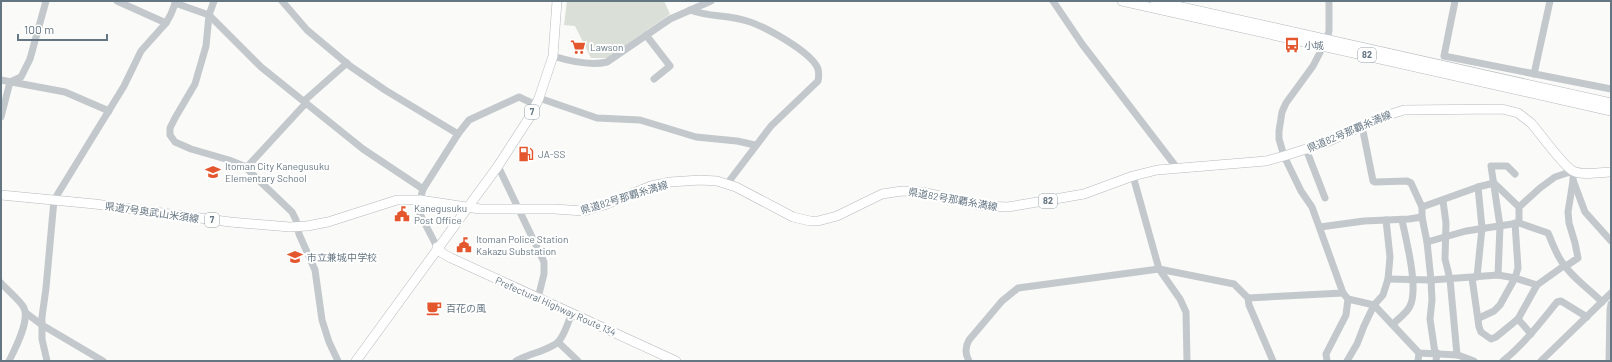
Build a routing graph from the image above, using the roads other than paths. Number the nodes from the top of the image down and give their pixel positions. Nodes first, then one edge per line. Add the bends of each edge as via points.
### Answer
1 (46, 1) edge
2 (117, 1) edge
3 (214, 1) edge
4 (282, 1) edge
5 (557, 1) edge
6 (710, 1) edge
7 (1053, 1) edge
8 (1122, 1) edge
9 (1155, 1) edge
10 (1329, 1) edge
11 (1455, 1) edge
12 (1550, 1) edge
13 (176, 2) edge
14 (690, 10) junction
15 (209, 15) junction
16 (166, 23) junction
17 (646, 35) junction
18 (1326, 42) junction
19 (552, 56) junction
20 (347, 63) junction
21 (1534, 74) junction
22 (654, 78) dead end
23 (1, 80) edge
24 (10, 82) junction
25 (1611, 89) edge
26 (538, 101) junction
27 (305, 102) junction
28 (1611, 103) edge
29 (109, 111) junction
30 (1611, 111) edge
31 (1, 117) edge
32 (1362, 126) junction
33 (458, 134) junction
34 (755, 145) junction
35 (1306, 149) junction
36 (1284, 156) junction
37 (498, 166) junction
38 (246, 168) junction
39 (1177, 168) junction
40 (1573, 171) junction
41 (1611, 172) edge
42 (1515, 174) dead end
43 (1133, 176) junction
44 (1573, 180) junction
45 (728, 184) junction
46 (1494, 184) junction
47 (1478, 187) junction
48 (423, 189) junction
49 (1, 194) edge
50 (1325, 198) dead end
51 (54, 200) junction
52 (420, 200) junction
53 (1443, 201) junction
54 (1422, 207) junction
55 (1519, 207) junction
56 (467, 208) junction
57 (519, 210) junction
58 (1422, 217) junction
59 (1386, 220) junction
60 (1402, 220) junction
61 (1517, 223) junction
62 (1500, 226) junction
63 (297, 227) junction
64 (1320, 227) junction
65 (1482, 228) junction
66 (1446, 236) junction
67 (1611, 241) edge
68 (1427, 242) junction
69 (437, 248) junction
70 (1565, 266) junction
71 (1159, 269) junction
72 (1498, 275) junction
73 (1475, 277) junction
74 (1515, 278) junction
75 (1450, 279) junction
76 (1388, 280) junction
77 (1413, 280) junction
78 (1431, 280) junction
79 (1, 283) edge
80 (1537, 285) junction
81 (1611, 293) edge
82 (1346, 296) junction
83 (538, 298) junction
84 (1248, 298) junction
85 (1602, 302) junction
86 (1611, 304) edge
87 (1374, 305) junction
88 (26, 313) junction
89 (572, 313) junction
90 (1587, 317) junction
91 (1478, 318) junction
92 (1518, 319) junction
93 (1393, 324) junction
94 (42, 325) junction
95 (1532, 334) junction
96 (558, 342) junction
97 (1419, 353) junction
98 (1436, 353) junction
99 (1457, 354) junction
100 (9, 361) edge
101 (46, 361) edge
102 (103, 361) edge
103 (338, 361) edge
104 (356, 361) edge
105 (516, 361) edge
106 (578, 361) edge
107 (676, 361) edge
108 (969, 361) edge
109 (1187, 361) edge
110 (1273, 361) edge
111 (1327, 361) edge
112 (1347, 361) edge
113 (1418, 361) edge
114 (1436, 361) edge
115 (1474, 361) edge
116 (1503, 361) edge
117 (1542, 361) edge
118 (1609, 361) edge

1 - 24 street via 30,59 21,78
2 - 16 street
3 - 15 street
4 - 20 street via 307,30
5 - 19 main road, 7
6 - 14 street
7 - 39 street
8 - 18 main road, 82
9 - 18 main road, 82
10 - 18 street
11 - 21 street via 1444,56
12 - 21 street
13 - 15 street
13 - 16 street
14 - 17 street via 670,19
14 - 34 street via 756,24 809,56 818,68 818,81 778,118
15 - 27 street via 243,51
15 - 38 street via 206,46 195,84 170,128 170,135 176,142
16 - 29 street via 141,51
17 - 19 street via 612,59 600,63 579,62
17 - 22 street via 670,66
18 - 28 main road, 82
18 - 30 main road, 82
18 - 36 street via 1282,112 1279,139
19 - 26 main road, 7
20 - 27 street
20 - 33 street via 385,90
21 - 25 street
23 - 24 street
24 - 29 street via 65,92
24 - 31 street
26 - 33 street via 519,97 469,120
26 - 34 street via 597,118 640,120 696,136 737,140
26 - 37 main road, 7
27 - 38 street
27 - 48 street via 363,149
29 - 51 street
32 - 35 main road, 県道82号那覇糸満線 / 82
32 - 40 main road, 県道82号那覇糸満線 / 82 via 1404,110 1510,110 1525,117
32 - 54 street via 1373,181 1407,181
33 - 48 street
34 - 45 street
35 - 36 main road, 県道82号那覇糸満線 / 82
35 - 50 street
36 - 39 main road, 県道82号那覇糸満線 / 82 via 1250,163
36 - 64 street
37 - 56 main road, 7
37 - 57 street
38 - 63 street via 292,212
39 - 43 main road, 県道82号那覇糸満線 / 82
40 - 41 main road
40 - 44 street
40 - 55 street via 1555,177
42 - 46 street via 1507,166 1491,166
43 - 45 main road, 県道82号那覇糸満線 / 82 via 1084,194 1008,207 984,206 911,190 892,192 872,198 837,216 818,221 793,218 746,191
43 - 71 street
44 - 67 street via 1586,212
44 - 70 street via 1568,212 1578,258
45 - 57 main road, 県道82号那覇糸満線 / 82 via 700,180 661,184 584,211
46 - 47 street
46 - 55 street
46 - 62 street
47 - 53 street
47 - 65 street
48 - 52 street
49 - 51 main road, 県道7号奥武山米須線 / 7
51 - 63 main road, 県道7号奥武山米須線 / 7 via 230,222
51 - 94 street
52 - 56 main road, 県道7号奥武山米須線 / 7
52 - 63 main road, 県道7号奥武山米須線 / 7 via 397,200 328,222
52 - 69 street via 419,212
53 - 54 street
53 - 66 street
54 - 58 street
55 - 61 street
56 - 57 main road, 県道82号那覇糸満線 / 82
56 - 69 main road, 7
57 - 83 street via 544,262
58 - 60 street
58 - 68 street
59 - 60 street
59 - 64 street
59 - 76 street via 1390,257
60 - 77 street
61 - 62 street
61 - 70 street via 1548,233
61 - 74 street via 1518,268
62 - 65 street
62 - 72 street
63 - 103 street via 315,270 322,320
64 - 82 street
65 - 66 street
65 - 73 street
66 - 68 street
66 - 75 street via 1445,259
68 - 78 street
69 - 83 main road, Prefectural Highway Route 134 via 450,258
69 - 104 main road, 7
70 - 80 street
70 - 85 street
71 - 84 street via 1234,284
71 - 108 street via 1018,288 1002,300 967,343
71 - 109 street via 1186,312
72 - 73 street
72 - 74 street
73 - 75 street
73 - 91 street via 1474,297
74 - 80 street
74 - 91 street via 1500,305 1494,311
75 - 78 street
75 - 99 street
76 - 77 street
76 - 87 street via 1383,295
77 - 78 street
77 - 93 street via 1413,299 1410,306
78 - 98 street via 1430,319
79 - 88 street via 19,301
80 - 92 street
81 - 85 street
82 - 84 street
82 - 87 street
82 - 111 street via 1346,315 1326,354
83 - 89 main road, Prefectural Highway Route 134
84 - 110 street
85 - 90 street
86 - 118 street
87 - 93 street
87 - 112 street via 1358,344
88 - 94 street
88 - 100 street via 24,327
89 - 96 street
89 - 107 main road, Prefectural Highway Route 134
90 - 95 street via 1561,301
90 - 117 street
91 - 92 street via 1481,332 1491,339 1496,338
92 - 95 street
93 - 97 street
94 - 101 street
94 - 102 street
95 - 116 street
96 - 105 street
96 - 106 street
97 - 98 street
97 - 113 street
98 - 99 street
98 - 114 street
99 - 115 street

